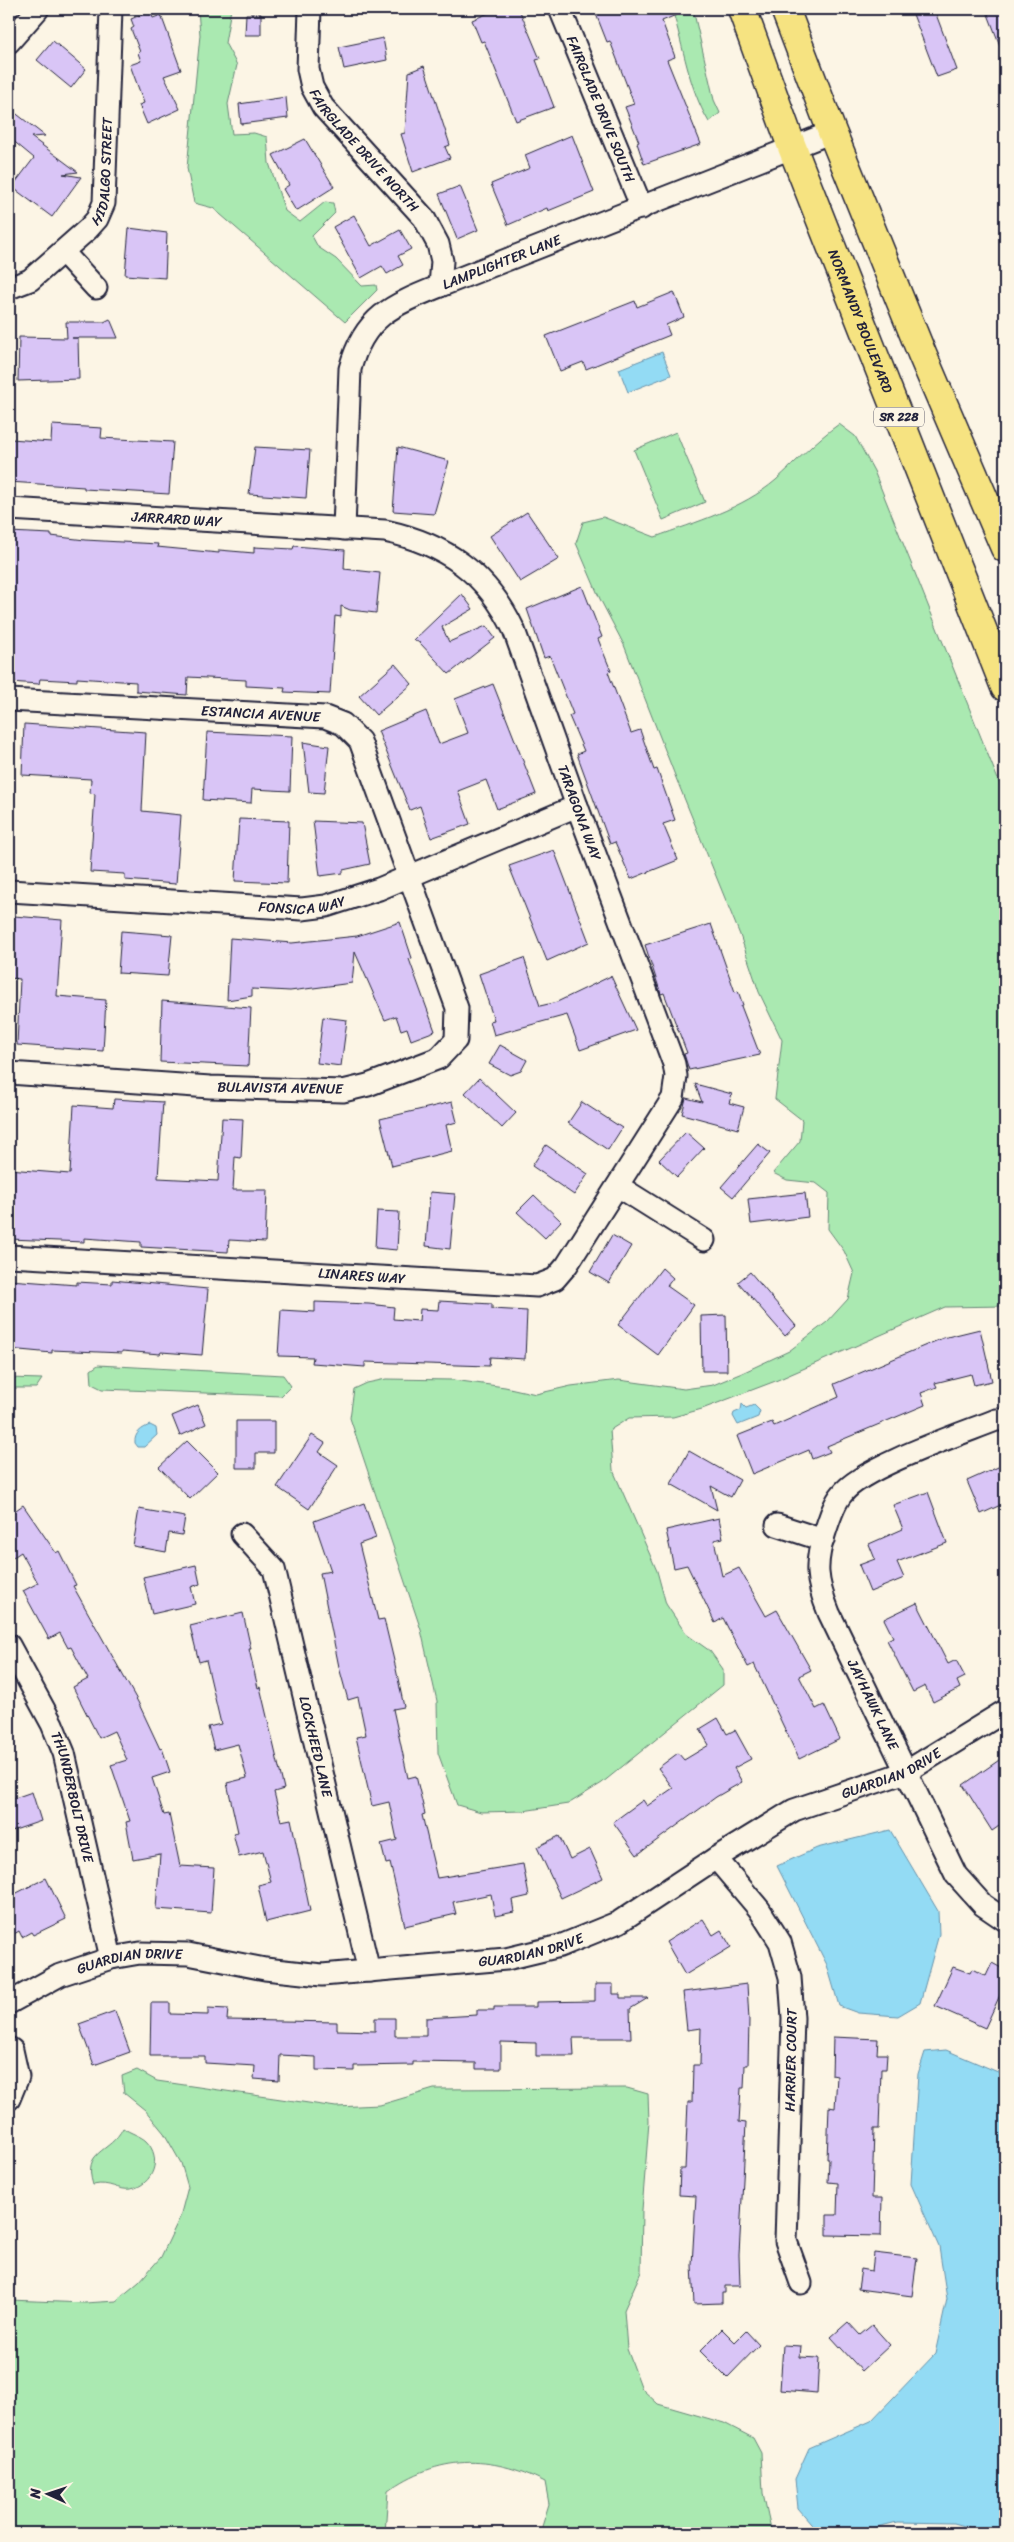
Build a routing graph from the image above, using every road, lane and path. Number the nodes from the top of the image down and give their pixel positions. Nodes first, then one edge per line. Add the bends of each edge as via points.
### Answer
1 (38, 9) edge
2 (111, 9) edge
3 (310, 9) edge
4 (560, 9) edge
5 (742, 9) edge
6 (786, 9) edge
7 (9, 42) edge
8 (832, 132) junction
9 (792, 147) junction
10 (642, 208) junction
11 (63, 252) junction
12 (440, 286) junction
13 (9, 288) edge
14 (96, 288) dead end
15 (9, 509) edge
16 (344, 529) junction
17 (1005, 548) edge
18 (1005, 687) edge
19 (9, 700) edge
20 (577, 806) junction
21 (410, 876) junction
22 (9, 891) edge
23 (9, 1073) edge
24 (618, 1186) junction
25 (704, 1240) dead end
26 (9, 1256) edge
27 (1005, 1420) edge
28 (777, 1525) dead end
29 (826, 1531) junction
30 (242, 1534) dead end
31 (9, 1645) edge
32 (1005, 1711) edge
33 (906, 1772) junction
34 (716, 1858) junction
35 (1005, 1920) edge
36 (111, 1958) junction
37 (369, 1972) junction
38 (9, 2003) edge
39 (9, 2048) edge
40 (9, 2100) edge
41 (801, 2283) dead end

1 - 7 street
2 - 11 street, HIDALGO STREET via 104,202 97,219
3 - 12 street, FAIRGLADE DRIVE NORTH via 308,69 312,87 323,107 424,218 438,244 442,261
4 - 10 street, FAIRGLADE DRIVE SOUTH
5 - 9 main road, NORMANDY BOULEVARD / SR 228
6 - 8 main road, SR 228
8 - 9 street, LAMPLIGHTER LANE
8 - 17 main road, SR 228
9 - 10 street, LAMPLIGHTER LANE
9 - 18 main road, NORMANDY BOULEVARD / SR 228
10 - 12 street, LAMPLIGHTER LANE
11 - 13 street, HIDALGO STREET via 30,280
11 - 14 street
12 - 16 street, LAMPLIGHTER LANE via 380,314 368,327 354,352 350,369
15 - 16 street, JARRARD WAY
16 - 20 street, TARAGONA WAY via 384,531 418,540 450,555 486,584 504,608 514,630
19 - 21 street, ESTANCIA AVENUE via 326,717 343,724 360,741
20 - 21 street, FONSICA WAY
20 - 24 street, TARAGONA WAY via 676,1076 673,1098
21 - 22 street, FONSICA WAY via 326,906 302,909
21 - 23 street, BULAVISTA AVENUE via 457,1008 456,1040 439,1058 343,1091 210,1087
24 - 25 street
24 - 26 street, LINARES WAY via 567,1265 555,1279 537,1286
27 - 29 street, JAYHAWK LANE via 996,1420 871,1471 842,1493
28 - 29 street
29 - 33 street, JAYHAWK LANE via 817,1562 818,1587
30 - 37 street, LOCKHEED LANE via 274,1569
31 - 36 street, THUNDERBOLT DRIVE via 52,1724 64,1754
32 - 33 street, GUARDIAN DRIVE
33 - 34 street, GUARDIAN DRIVE via 794,1810
33 - 35 street, JAYHAWK LANE via 956,1875
34 - 37 street, GUARDIAN DRIVE via 619,1922 560,1946 506,1958
34 - 41 street, HARRIER COURT via 759,1909 780,1942 790,1977 793,2018 786,2241
36 - 37 street, GUARDIAN DRIVE via 140,1953 188,1954 264,1969 322,1975
36 - 38 street, GUARDIAN DRIVE via 60,1975
39 - 40 street via 18,2078

